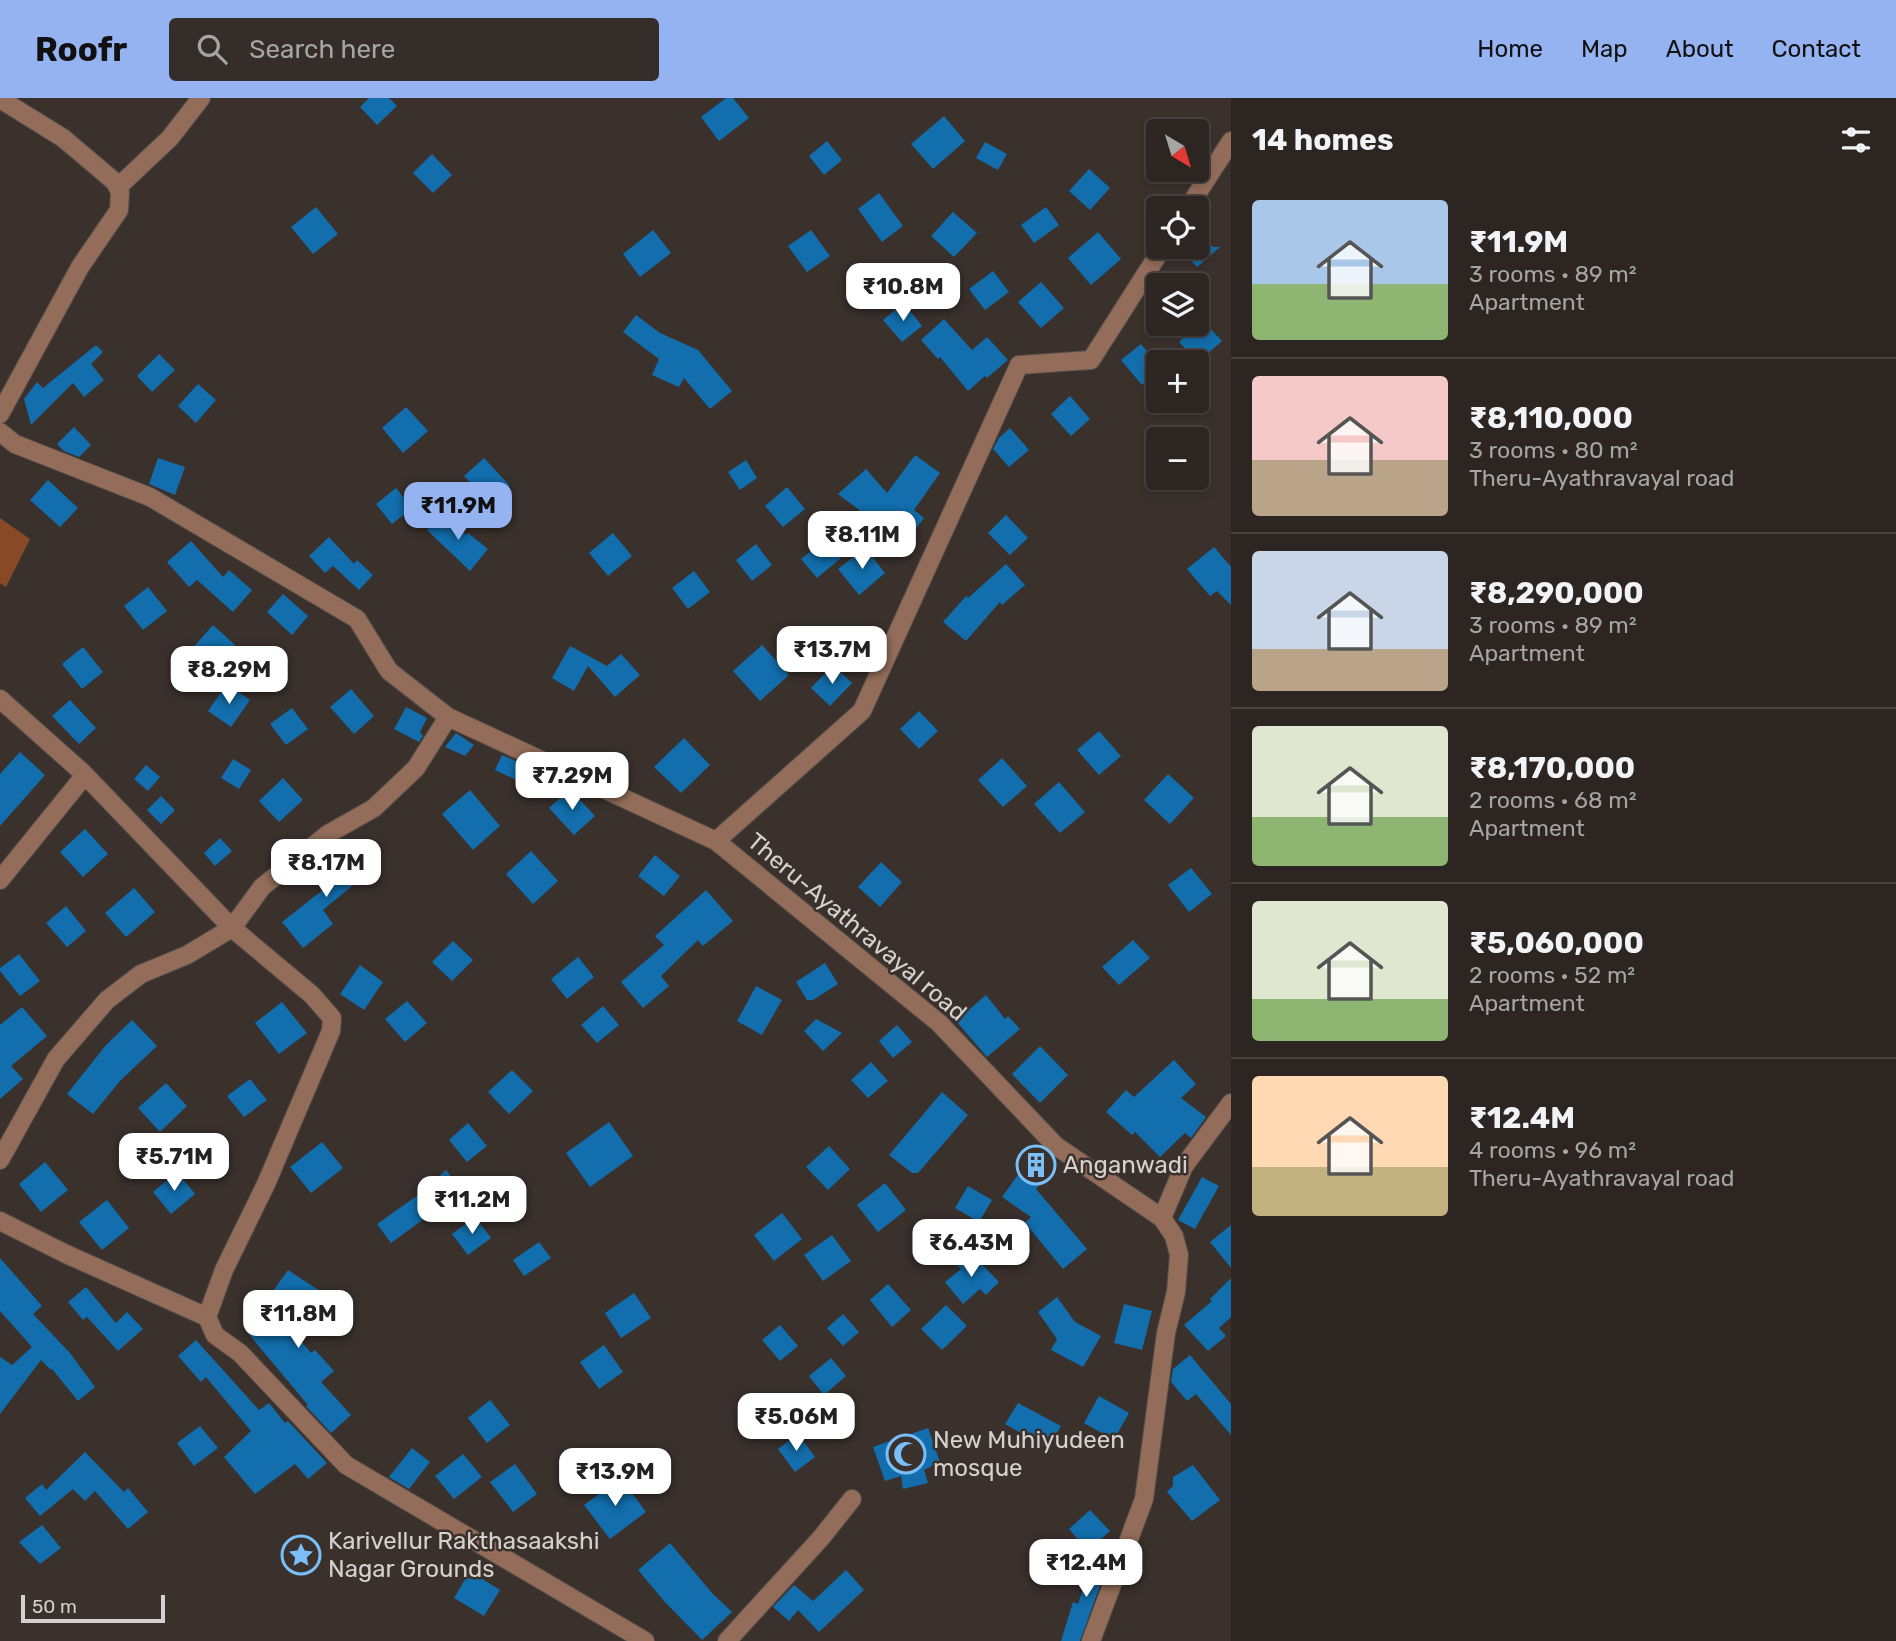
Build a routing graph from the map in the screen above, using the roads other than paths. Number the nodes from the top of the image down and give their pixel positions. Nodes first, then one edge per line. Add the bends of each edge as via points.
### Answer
1 (201, 98) edge
2 (0, 99) edge
3 (1231, 141) edge
4 (118, 187) junction
5 (1196, 196) edge
6 (1155, 259) edge
7 (0, 414) edge
8 (0, 432) edge
9 (0, 699) edge
10 (448, 717) junction
11 (85, 775) junction
12 (716, 841) junction
13 (0, 880) edge
14 (232, 928) junction
15 (1231, 1102) edge
16 (0, 1160) edge
17 (1162, 1219) junction
18 (0, 1222) edge
19 (207, 1317) junction
20 (852, 1499) dead end
21 (645, 1641) edge
22 (727, 1641) edge
23 (1091, 1641) edge

1 - 4 street via 170,138
2 - 4 street via 63,138
3 - 5 street
4 - 7 street via 120,210 80,267
6 - 12 street, Theru-Ayathravayal road via 1091,360 1019,365 862,711
8 - 10 street via 15,444 150,497 358,619 388,671
9 - 11 street
10 - 12 street
10 - 14 street via 416,768 374,808 328,834 262,887
11 - 13 street
11 - 14 street
12 - 17 street, Theru-Ayathravayal road via 939,1023 1056,1146
14 - 16 street via 187,955 141,974 107,1000 55,1059
14 - 19 street via 312,995 332,1018 331,1031
15 - 17 street via 1184,1166
17 - 23 street, Theru-Ayathravayal road via 1180,1255 1144,1499
18 - 19 street
19 - 21 street via 215,1335 240,1353 346,1465
20 - 22 street

